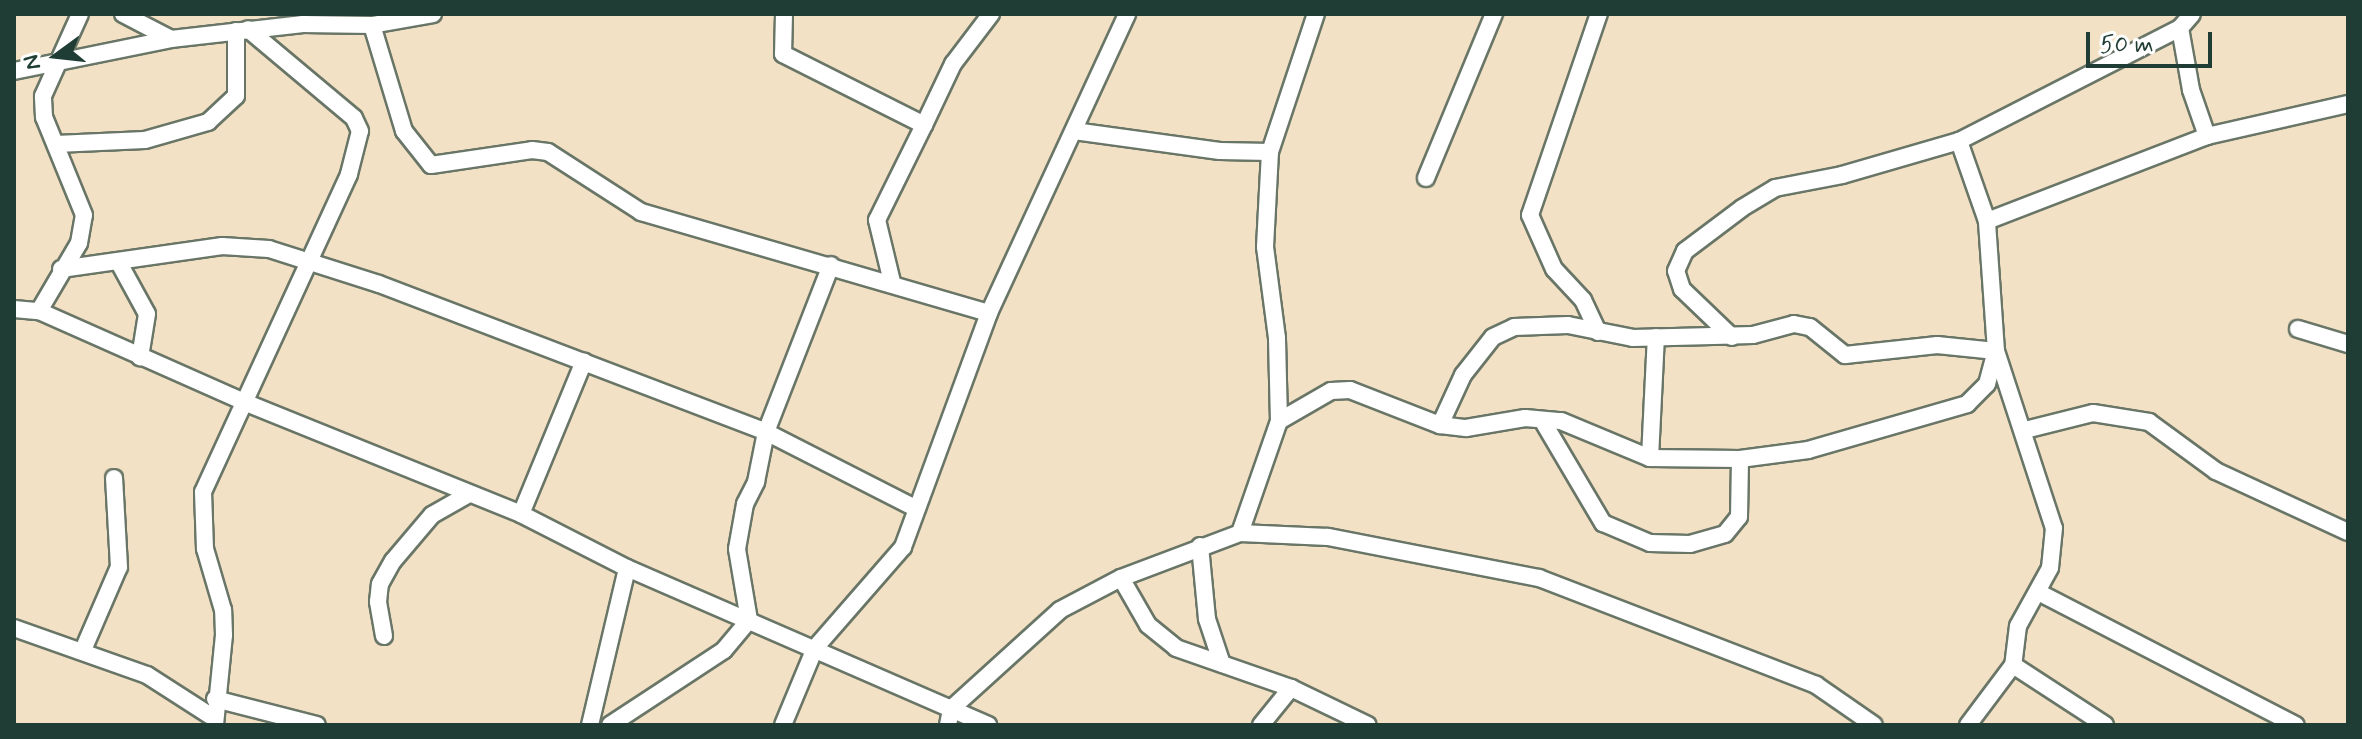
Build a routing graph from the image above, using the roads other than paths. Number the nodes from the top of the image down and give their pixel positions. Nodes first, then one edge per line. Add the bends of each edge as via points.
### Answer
1 (80, 14) edge
2 (123, 14) edge
3 (433, 14) edge
4 (784, 14) edge
5 (991, 14) edge
6 (1127, 14) edge
7 (1316, 14) edge
8 (1494, 14) edge
9 (1599, 14) edge
10 (2192, 14) edge
11 (405, 17) edge
12 (304, 19) edge
13 (372, 25) junction
14 (2180, 28) junction
15 (242, 30) junction
16 (171, 39) junction
17 (54, 64) junction
18 (14, 71) edge
19 (2348, 104) edge
20 (924, 125) junction
21 (1074, 131) junction
22 (2207, 136) junction
23 (1959, 141) junction
24 (56, 144) junction
25 (1270, 152) junction
26 (1426, 178) dead end
27 (1987, 221) junction
28 (118, 261) junction
29 (306, 261) junction
30 (831, 265) junction
31 (61, 269) junction
32 (892, 282) junction
33 (15, 308) edge
34 (39, 311) junction
35 (989, 313) junction
36 (1709, 315) junction
37 (2298, 329) dead end
38 (1598, 332) junction
39 (1706, 335) junction
40 (1656, 337) junction
41 (1732, 337) junction
42 (2348, 344) edge
43 (1996, 351) junction
44 (140, 357) junction
45 (584, 361) junction
46 (244, 402) junction
47 (1542, 420) junction
48 (1279, 421) junction
49 (1440, 425) junction
50 (2025, 430) junction
51 (766, 432) junction
52 (1650, 458) junction
53 (1740, 459) junction
54 (114, 478) dead end
55 (469, 494) junction
56 (917, 509) junction
57 (521, 514) junction
58 (2348, 532) edge
59 (1240, 533) junction
60 (1200, 546) junction
61 (627, 568) junction
62 (1121, 578) junction
63 (2038, 592) junction
64 (749, 620) junction
65 (14, 628) edge
66 (384, 636) dead end
67 (815, 648) junction
68 (83, 650) junction
69 (1222, 664) junction
70 (2013, 665) junction
71 (1291, 688) junction
72 (215, 699) junction
73 (949, 717) edge
74 (214, 722) edge
75 (317, 725) edge
76 (590, 725) edge
77 (610, 725) edge
78 (783, 725) edge
79 (988, 725) edge
80 (1261, 725) edge
81 (1368, 725) edge
82 (1874, 725) edge
83 (1968, 725) edge
84 (2105, 725) edge
85 (2296, 725) edge

1 - 17 street
2 - 16 street
3 - 11 street
4 - 20 street via 783,54
5 - 20 street via 953,64
6 - 21 street
7 - 25 street
8 - 26 street
9 - 38 street via 1530,215 1554,269 1583,300
10 - 14 street
11 - 13 street
12 - 13 street
12 - 15 street
13 - 30 street via 404,131 431,165 548,152 641,212
14 - 22 street via 2191,90
14 - 23 street
15 - 16 street
15 - 24 street via 236,96 208,122 145,140 88,147
15 - 29 street via 354,118 360,131 349,174
16 - 17 street
17 - 18 street
17 - 24 street via 43,96
19 - 22 street
20 - 32 street via 877,220
21 - 25 street via 1220,151
21 - 35 street
22 - 27 street
23 - 27 street
23 - 36 street via 1775,188 1742,208 1685,251 1676,271 1682,289
24 - 31 street via 84,215 79,243
25 - 48 street via 1265,247 1277,338
27 - 43 street
28 - 29 street via 238,246
28 - 31 street
28 - 44 street via 147,314
29 - 45 street
29 - 46 street
30 - 32 street
30 - 51 street
31 - 34 street
32 - 35 street
33 - 34 street
34 - 44 street
35 - 56 street
36 - 39 street
36 - 41 street
37 - 42 street
38 - 40 street
38 - 49 street via 1568,325 1514,327 1493,337 1463,375
39 - 40 street
39 - 41 street
40 - 52 street
41 - 43 street via 1794,324 1810,327 1845,355 1937,345
43 - 50 street
43 - 53 street via 1987,384 1967,404 1808,450
44 - 46 street
45 - 51 street
45 - 57 street
46 - 55 street
46 - 72 street via 203,492 200,513 223,610 223,665
47 - 49 street
47 - 52 street via 1561,421
47 - 53 street via 1603,523 1650,543 1690,544 1725,534 1739,517
48 - 49 street via 1331,391 1350,390
48 - 59 street
50 - 58 street via 2093,413 2149,422 2216,471
50 - 63 street via 2054,528 2050,568
51 - 56 street
51 - 64 street via 737,549
52 - 53 street
54 - 68 street via 119,567
55 - 57 street
55 - 66 street via 432,515 393,561 379,593
56 - 67 street via 903,547
57 - 61 street
59 - 60 street
59 - 82 street via 1328,537 1539,578 1816,685
60 - 62 street
60 - 69 street via 1207,619
61 - 64 street
61 - 76 street
62 - 69 street via 1148,625 1176,648
62 - 73 street via 1060,610
63 - 70 street via 2018,626
63 - 85 street
64 - 67 street
64 - 77 street via 724,650
65 - 68 street
67 - 73 street
67 - 78 street
68 - 74 street via 147,675
69 - 71 street
70 - 83 street
70 - 84 street
71 - 80 street
71 - 81 street
72 - 74 street
72 - 75 street
73 - 79 street

